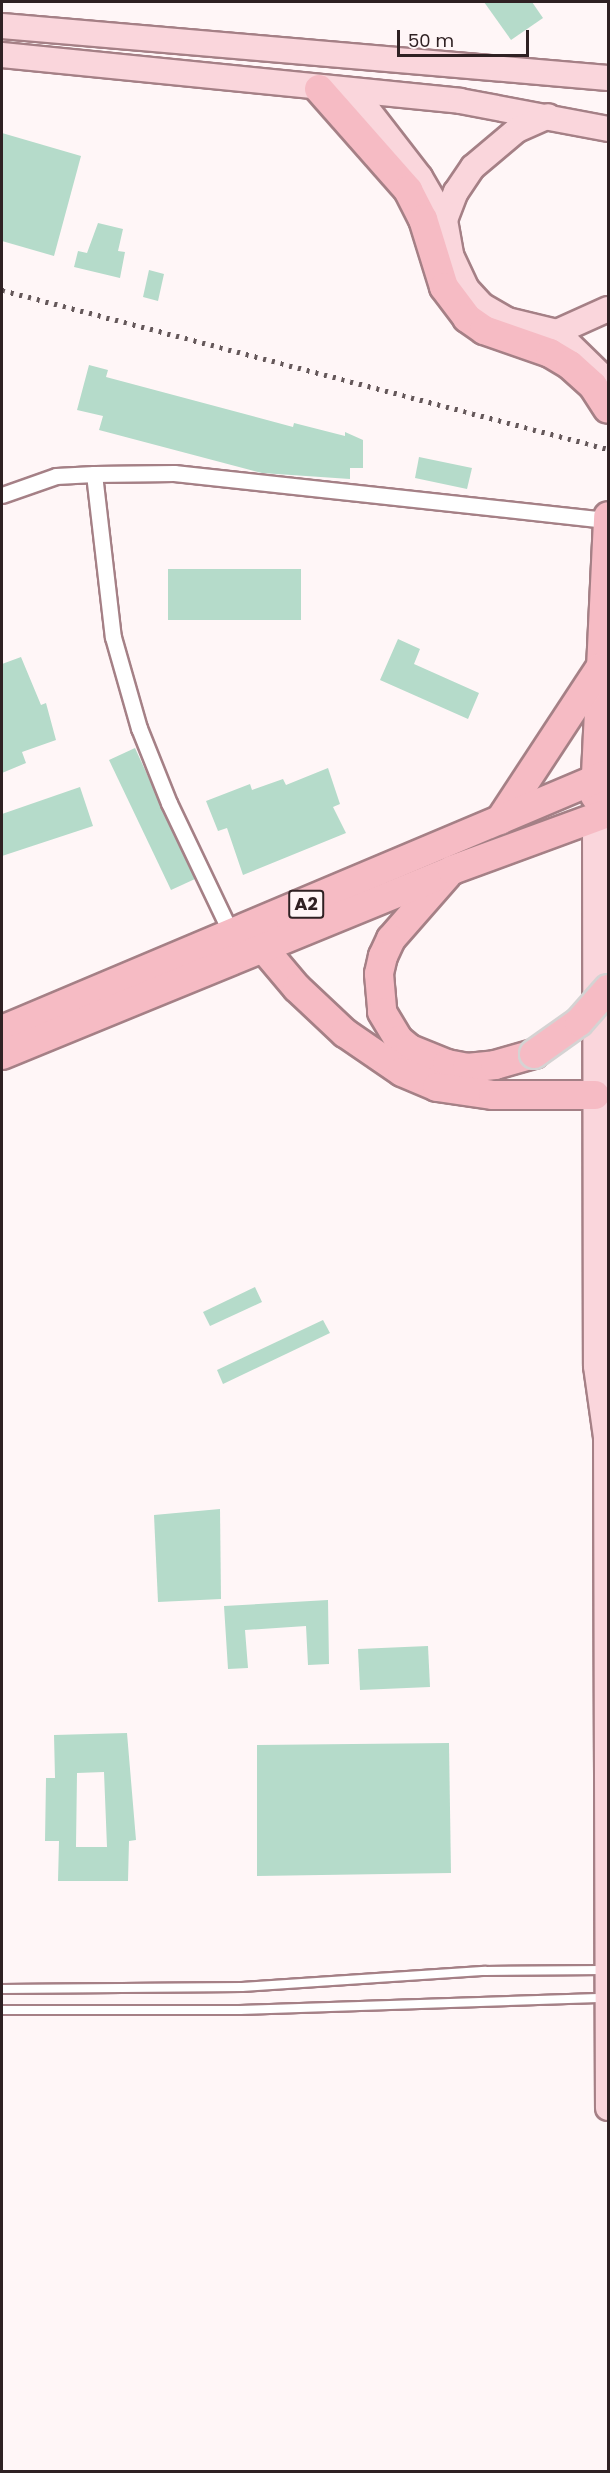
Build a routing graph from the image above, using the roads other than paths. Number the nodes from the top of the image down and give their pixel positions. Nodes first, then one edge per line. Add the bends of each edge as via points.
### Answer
1 (2, 26) edge
2 (2, 55) edge
3 (609, 78) edge
4 (319, 89) junction
5 (355, 93) junction
6 (548, 116) junction
7 (609, 129) edge
8 (445, 220) junction
9 (609, 309) edge
10 (557, 332) junction
11 (609, 382) edge
12 (609, 409) edge
13 (94, 474) junction
14 (2, 495) edge
15 (608, 518) edge
16 (601, 666) junction
17 (602, 777) edge
18 (602, 815) edge
19 (501, 820) junction
20 (452, 870) junction
21 (232, 935) junction
22 (264, 949) junction
23 (609, 989) edge
24 (2, 1030) edge
25 (2, 1055) edge
26 (596, 1095) junction
27 (609, 1366) edge
28 (606, 1437) junction
29 (608, 1970) edge
30 (2, 1989) edge
31 (608, 1998) edge
32 (2, 2010) edge
33 (609, 2108) edge

1 - 3 main road
2 - 4 main road
4 - 5 main road
4 - 12 highway via 408,190 423,219 444,287 467,318 484,330 550,353 570,365 593,386
5 - 6 main road via 460,100
5 - 8 main road via 420,177
6 - 7 main road
6 - 8 main road via 518,130 473,168 456,192
8 - 10 main road via 457,270 483,306 507,320
9 - 10 main road
10 - 11 main road
13 - 14 street via 56,476
13 - 15 street via 174,473
13 - 21 street via 113,637 139,728 169,803
15 - 16 highway
16 - 17 highway
16 - 19 highway
17 - 18 highway
17 - 19 highway, A2
18 - 20 highway, A2
18 - 26 main road
19 - 21 highway, A2
20 - 22 highway, A2
20 - 23 highway, bridge via 392,939 383,956 379,974 382,1012 399,1040 410,1049 467,1068 534,1054 579,1022
21 - 24 highway, A2
22 - 25 highway, A2
22 - 26 highway via 297,988 345,1033 402,1072 437,1087 493,1095
26 - 28 main road via 596,1366
27 - 28 main road
28 - 29 main road
29 - 30 lane via 485,1971 242,1987
29 - 31 main road
31 - 32 lane via 240,2010
31 - 33 main road

